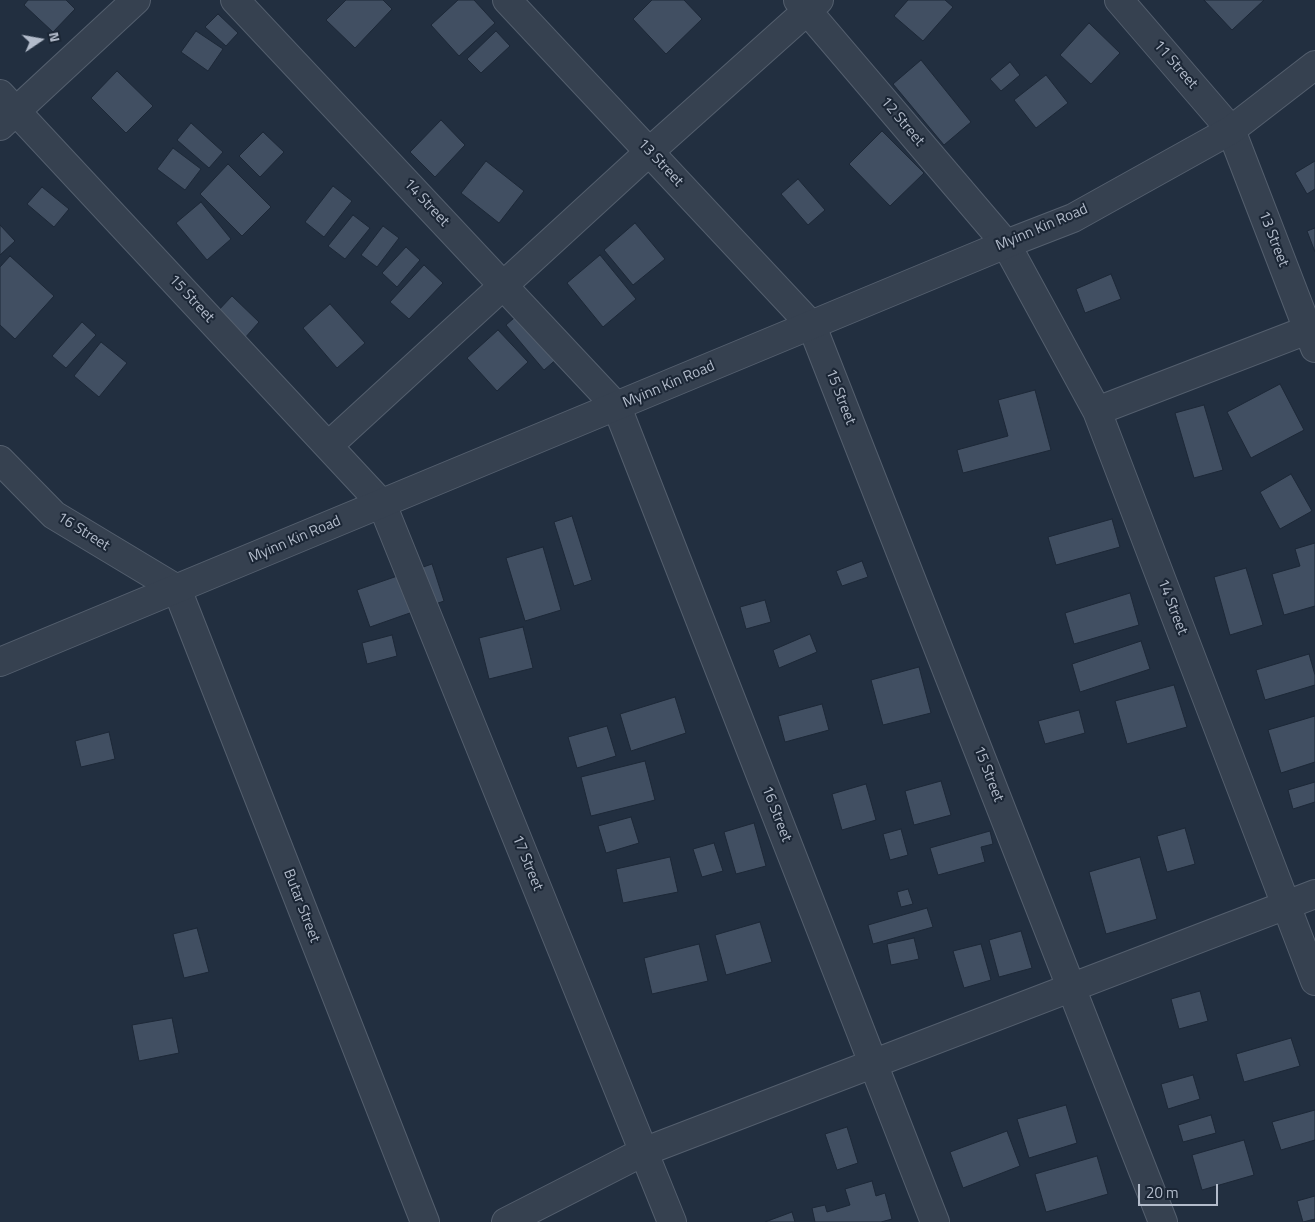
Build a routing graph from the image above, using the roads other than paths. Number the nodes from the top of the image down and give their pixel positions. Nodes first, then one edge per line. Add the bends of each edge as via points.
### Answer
1 (136, 0) edge
2 (235, 0) edge
3 (507, 0) edge
4 (1119, 0) edge
5 (809, 4) edge
6 (1315, 65) edge
7 (5, 110) edge
8 (1231, 130) junction
9 (649, 152) junction
10 (1006, 244) junction
11 (503, 286) junction
12 (812, 326) junction
13 (1313, 335) edge
14 (617, 407) junction
15 (1097, 411) junction
16 (328, 446) junction
17 (0, 460) edge
18 (382, 504) junction
19 (176, 589) junction
20 (0, 662) edge
21 (1315, 894) edge
22 (1286, 905) junction
23 (1315, 981) edge
24 (1071, 988) junction
25 (874, 1064) junction
26 (644, 1152) junction
27 (425, 1222) edge
28 (506, 1222) edge
29 (672, 1222) edge
30 (935, 1222) edge
31 (1163, 1222) edge

1 - 7 street
2 - 11 street, 14 Street
3 - 9 street, 13 Street
4 - 8 street, 11 Street
5 - 9 street
5 - 10 street, 12 Street
6 - 8 street, Myinn Kin Road
7 - 16 street, 15 Street
8 - 10 street, Myinn Kin Road via 1073,218
8 - 13 street, 13 Street
9 - 11 street
9 - 12 street, 13 Street
10 - 12 street, Myinn Kin Road
10 - 15 street, 14 Street
11 - 14 street, 14 Street
11 - 16 street
12 - 14 street, Myinn Kin Road
12 - 24 street, 15 Street
13 - 15 street
14 - 18 street, Myinn Kin Road
14 - 25 street, 16 Street
15 - 22 street, 14 Street
16 - 18 street, 15 Street
17 - 19 street, 16 Street via 54,515
18 - 19 street, Myinn Kin Road
18 - 26 street, 17 Street
19 - 20 street, Myinn Kin Road
19 - 27 street, Butar Street
21 - 22 street
22 - 23 street, 14 Street
22 - 24 street
24 - 25 street
24 - 31 street, 15 Street
25 - 26 street
25 - 30 street, 16 Street
26 - 28 street
26 - 29 street, 17 Street

